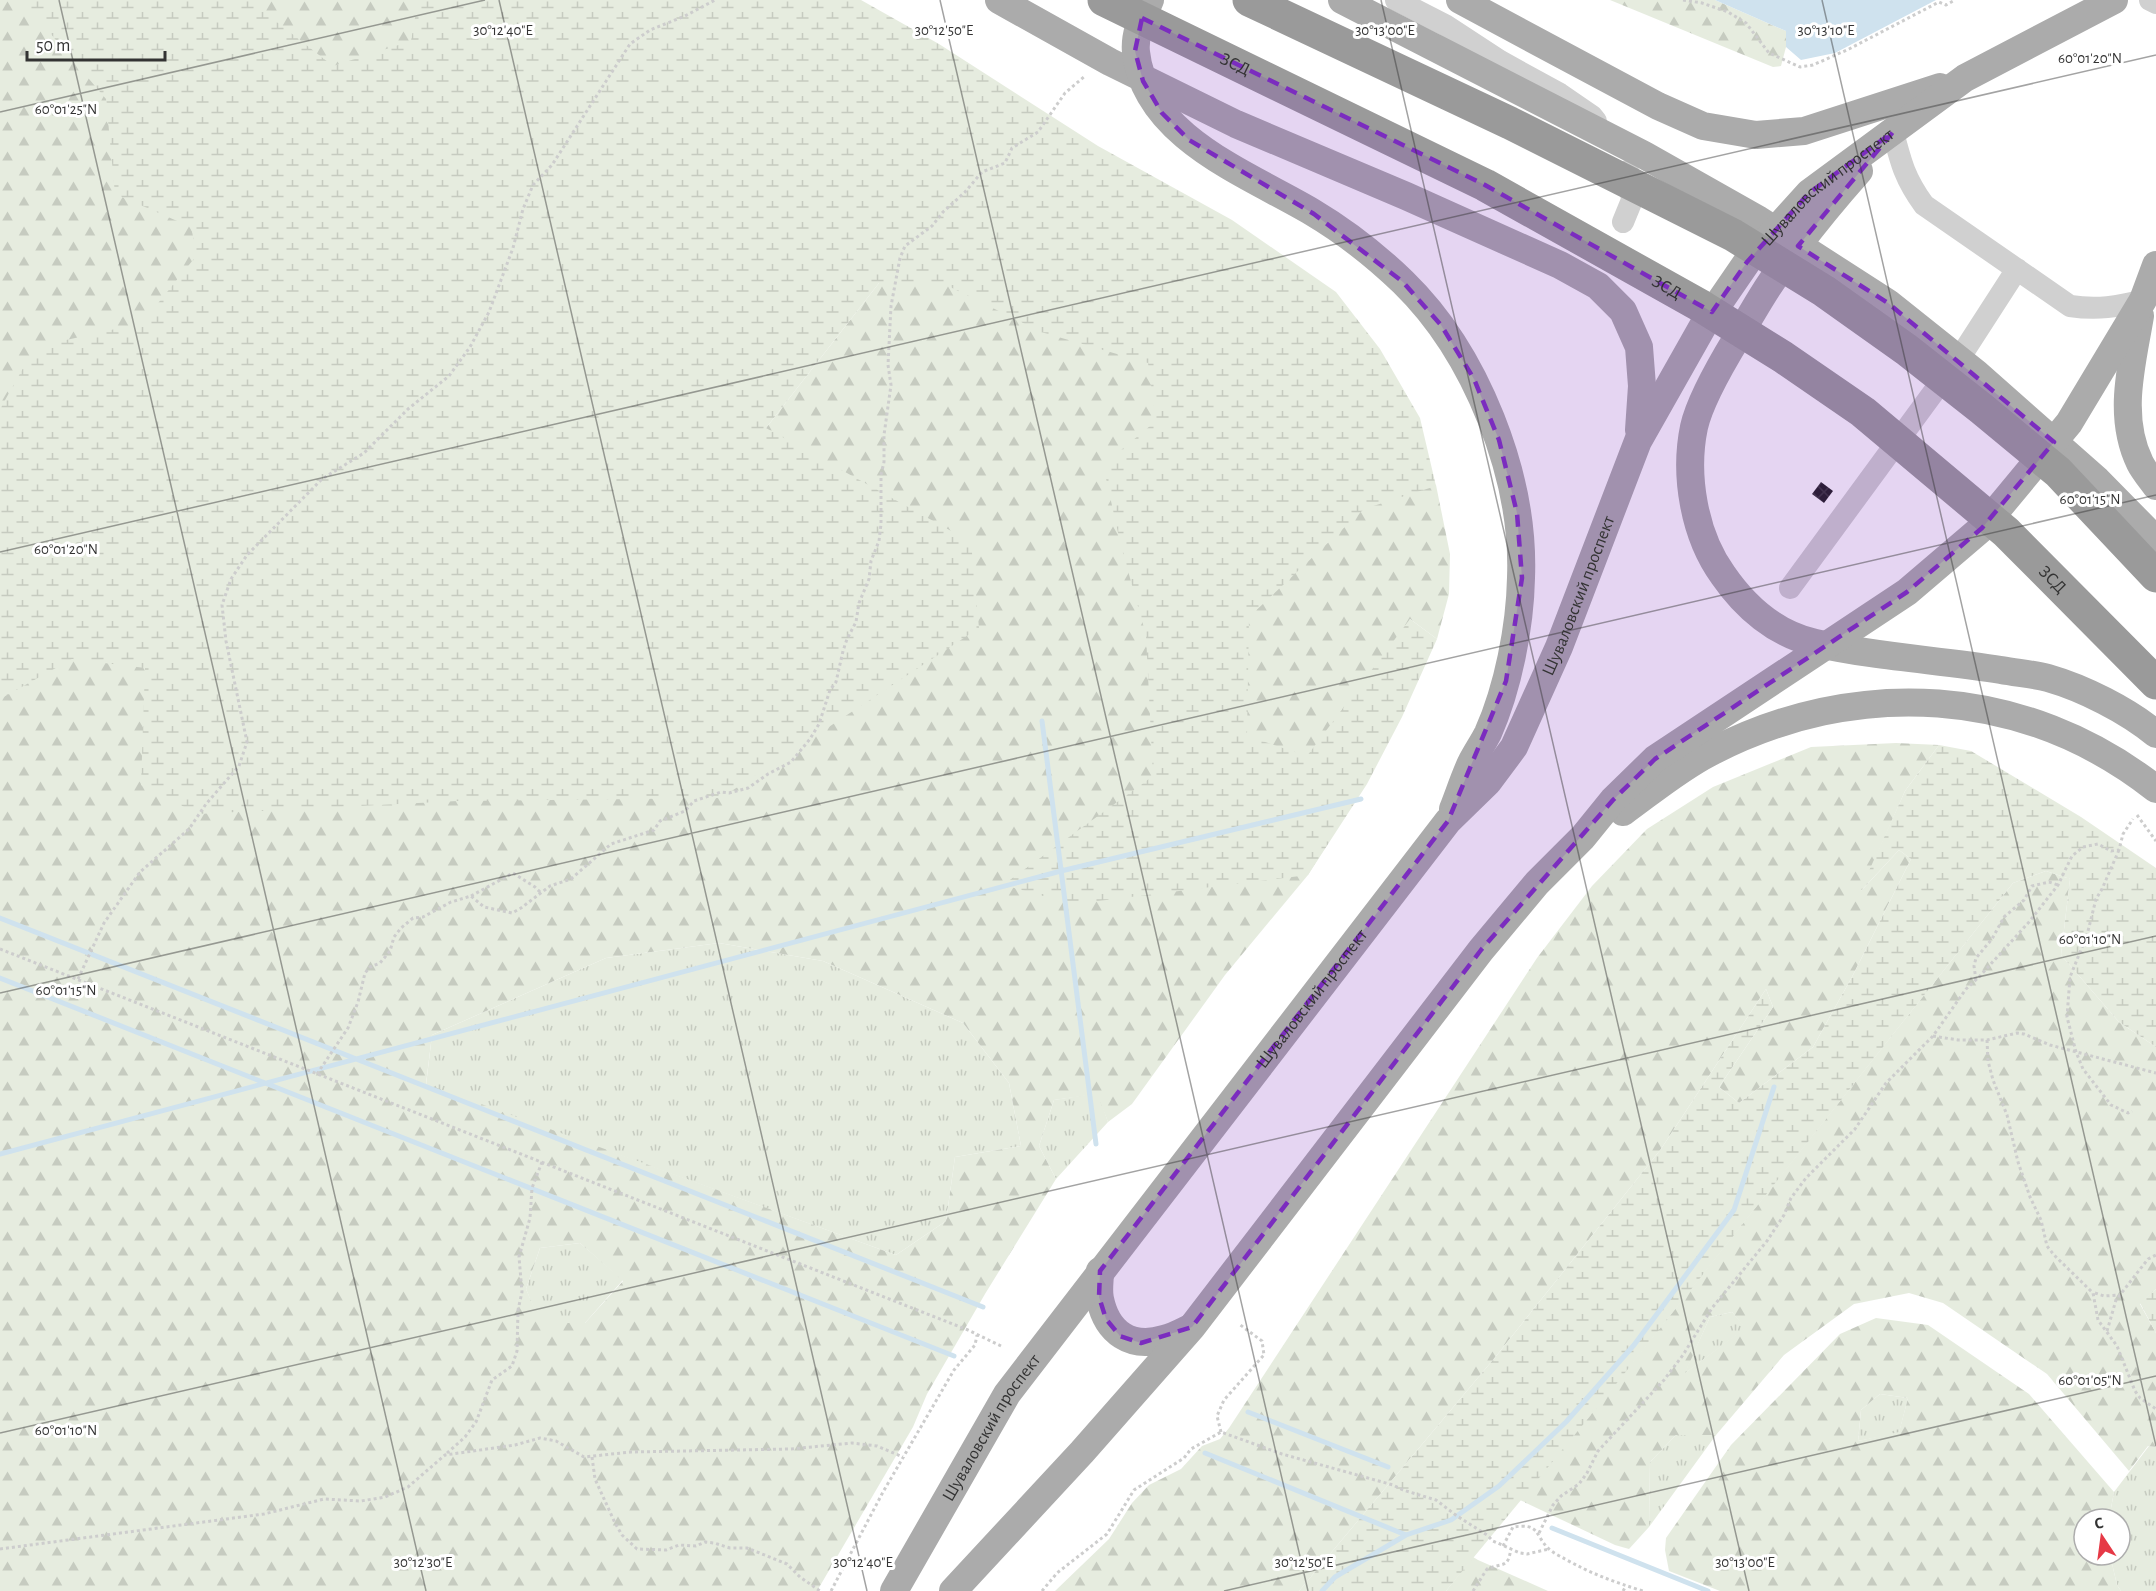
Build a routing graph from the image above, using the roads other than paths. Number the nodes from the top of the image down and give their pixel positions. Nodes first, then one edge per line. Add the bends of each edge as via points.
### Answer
1 (999, 0) edge
2 (1104, 0) edge
3 (1150, 0) edge
4 (1249, 0) edge
5 (1342, 0) edge
6 (1460, 0) edge
7 (2114, 0) edge
8 (2150, 0) edge
9 (2156, 3) edge
10 (1389, 10) edge
11 (1965, 78) junction
12 (1893, 132) junction
13 (1623, 222) dead end
14 (2156, 265) edge
15 (2017, 269) junction
16 (2144, 300) junction
17 (1638, 441) junction
18 (2156, 486) edge
19 (2156, 540) edge
20 (2156, 576) edge
21 (1790, 588) dead end
22 (2156, 683) edge
23 (2156, 734) edge
24 (2156, 789) edge
25 (1448, 821) junction
26 (1583, 837) junction
27 (1100, 1271) junction
28 (1192, 1327) junction
29 (894, 1591) edge
30 (952, 1591) edge

1 - 17 main road via 1110,62 1236,123 1560,265 1598,286 1623,310 1639,347 1642,386
2 - 22 highway, ЗСД via 1485,185 1701,306 1783,357 1863,412 2006,532
3 - 25 main road via 1135,51 1143,81 1162,113 1189,140 1314,214 1356,242 1403,282 1441,325 1474,379 1499,440 1517,513 1521,578 1516,629 1503,691
4 - 20 highway via 1510,123 1722,229 1824,291 1907,350 2058,472
5 - 10 main road
6 - 11 main road via 1658,106 1704,126 1756,135 1804,131
7 - 11 main road, Шуваловский проспект
8 - 9 street
10 - 13 street via 1445,25 1593,116 1626,163 1632,200
10 - 19 main road via 1759,220 1888,303 1986,381 2097,480
11 - 12 main road, Шуваловский проспект
12 - 15 street via 1910,186 1924,205
12 - 17 main road, Шуваловский проспект via 1809,193 1747,262 1703,326
12 - 23 main road via 1827,207 1779,272 1711,386 1695,426 1690,470 1696,516 1713,562 1738,596 1770,625 1813,643 2048,678 2102,700
14 - 16 main road
15 - 16 street via 2070,306 2092,310
15 - 21 street via 1966,348 1854,495
16 - 18 main road via 2128,384 2128,426 2140,463
16 - 26 main road via 2069,423 1982,528 1907,592 1655,759 1613,800
17 - 25 main road, Шуваловский проспект via 1559,647 1514,747 1488,782
24 - 26 main road via 2069,735 2011,714 1948,704 1880,703 1812,713 1747,735 1670,776
25 - 27 main road, Шуваловский проспект
26 - 28 main road via 1537,883 1481,950
27 - 28 main road via 1099,1297 1106,1319 1120,1336 1141,1343 1165,1339
27 - 29 main road, Шуваловский проспект via 1007,1394
28 - 30 main road

